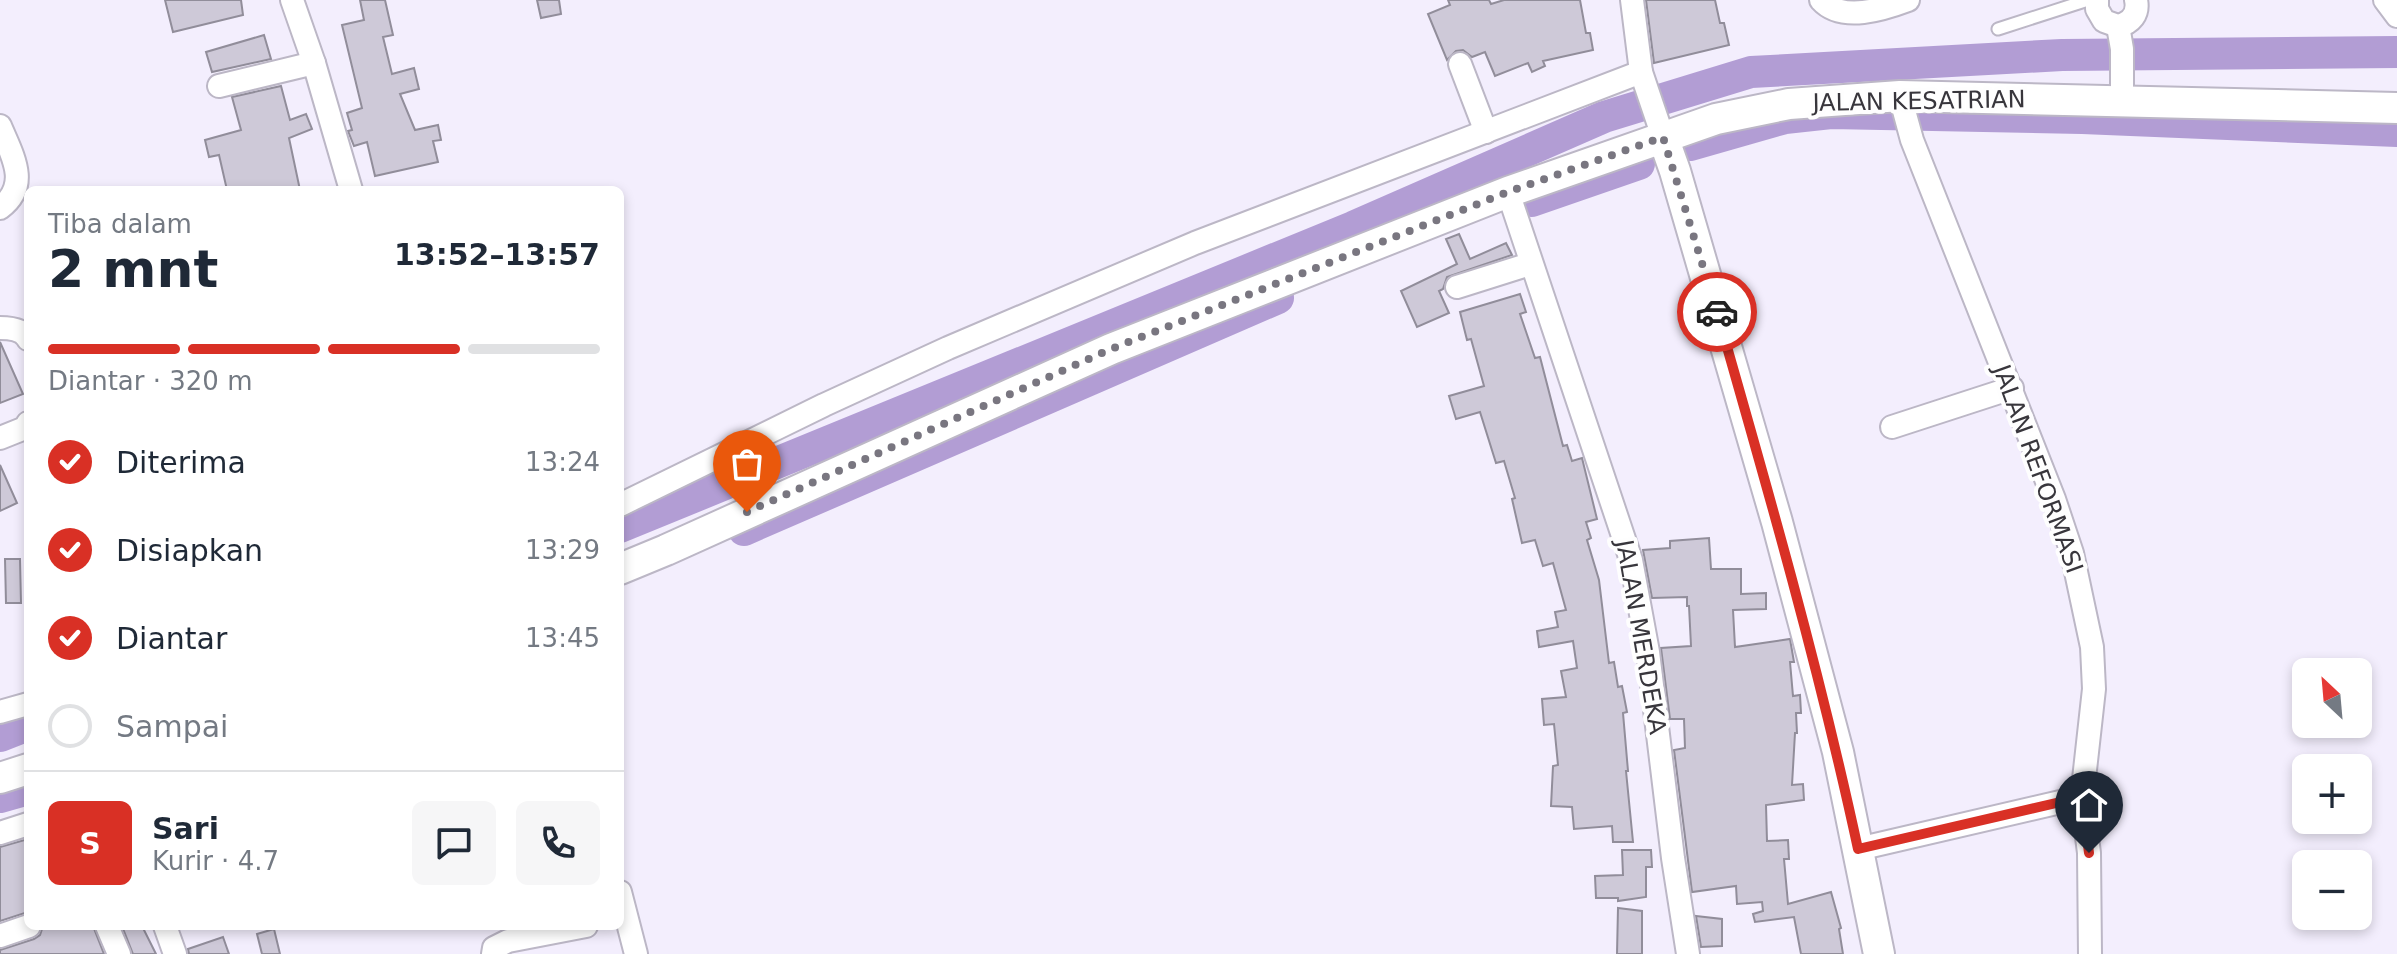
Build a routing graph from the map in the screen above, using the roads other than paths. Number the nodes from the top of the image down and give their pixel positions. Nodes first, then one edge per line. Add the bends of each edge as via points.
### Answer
1 (292, 0) edge
2 (1632, 0) edge
3 (1821, 0) edge
4 (1908, 0) edge
5 (2088, 0) edge
6 (2097, 0) edge
7 (2136, 0) edge
8 (2385, 0) edge
9 (2397, 16) edge
10 (2118, 26) junction
11 (1998, 29) dead end
12 (314, 63) junction
13 (1460, 64) dead end
14 (1644, 79) junction
15 (219, 86) dead end
16 (2122, 93) junction
17 (1901, 103) junction
18 (2397, 108) edge
19 (1482, 123) junction
20 (0, 126) edge
21 (1666, 145) junction
22 (350, 186) edge
23 (1512, 204) junction
24 (0, 208) edge
25 (1530, 264) junction
26 (1457, 287) dead end
27 (0, 328) edge
28 (24, 333) edge
29 (2012, 388) junction
30 (1892, 427) dead end
31 (24, 428) edge
32 (0, 438) edge
33 (624, 503) edge
34 (624, 567) edge
35 (24, 705) edge
36 (0, 712) edge
37 (24, 770) edge
38 (0, 778) edge
39 (2082, 797) junction
40 (24, 825) edge
41 (0, 833) edge
42 (1858, 849) junction
43 (624, 922) edge
44 (24, 928) edge
45 (109, 930) edge
46 (166, 930) edge
47 (565, 930) edge
48 (0, 936) edge
49 (119, 954) edge
50 (175, 954) edge
51 (493, 954) edge
52 (636, 954) edge
53 (1688, 954) edge
54 (1879, 954) edge
55 (2090, 954) edge

1 - 12 street
2 - 14 street
3 - 4 street via 1852,12 1882,10
5 - 11 lane
6 - 10 street via 2099,15
7 - 10 street via 2132,19
8 - 9 street
10 - 16 street
12 - 15 street
12 - 22 street
13 - 19 street
14 - 19 street
14 - 21 street
16 - 17 street, JALAN KESATRIAN
16 - 18 street, JALAN KESATRIAN
17 - 21 street, JALAN KESATRIAN via 1789,104 1752,110 1716,119
17 - 29 street, JALAN REFORMASI via 1967,284
19 - 33 street via 948,348
20 - 24 street via 18,179 13,196
21 - 23 street, JALAN KESATRIAN
21 - 42 street via 1777,522
23 - 25 street, JALAN MERDEKA
23 - 34 street, JALAN KESATRIAN via 1111,349
25 - 26 street
25 - 53 street, JALAN MERDEKA via 1631,560
27 - 28 street
29 - 30 street
29 - 39 street, JALAN REFORMASI via 2072,553 2092,647 2094,689
31 - 32 street
35 - 36 street
37 - 38 street
39 - 42 street
39 - 55 street, JALAN REFORMASI via 2089,853
40 - 41 street
42 - 54 street
43 - 52 street
44 - 48 street
45 - 49 street
46 - 50 street
47 - 51 street via 508,941

